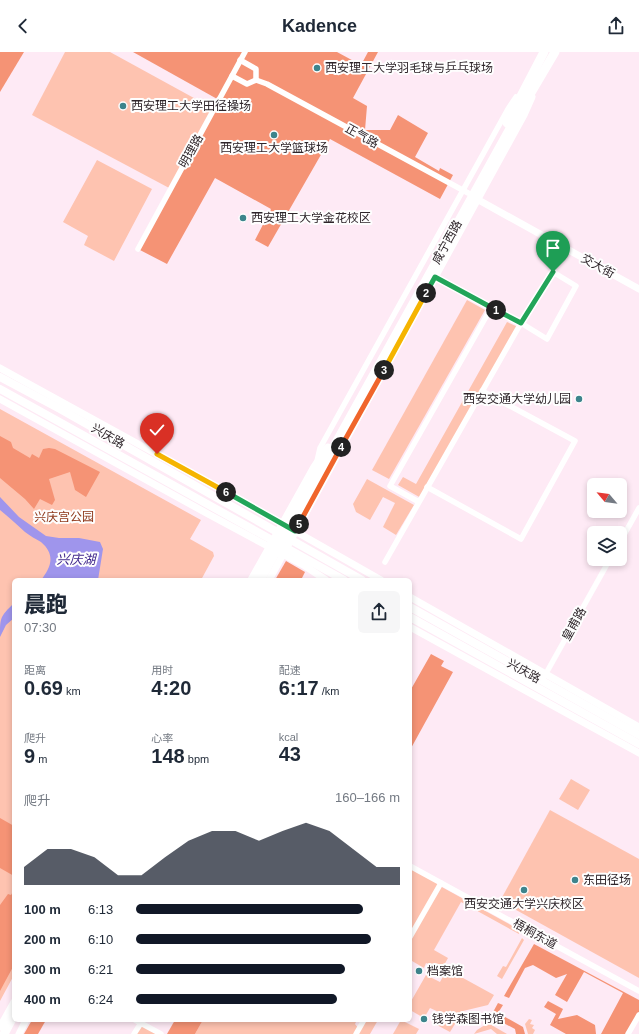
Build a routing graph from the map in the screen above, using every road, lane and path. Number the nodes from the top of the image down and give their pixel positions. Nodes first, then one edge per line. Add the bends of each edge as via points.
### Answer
1 (245, 52) edge
2 (542, 52) edge
3 (558, 52) edge
4 (553, 56) edge
5 (240, 60) junction
6 (232, 76) junction
7 (256, 80) junction
8 (470, 195) junction
9 (138, 250) dead end
10 (435, 277) junction
11 (639, 289) edge
12 (491, 308) junction
13 (521, 323) junction
14 (0, 368) edge
15 (0, 377) edge
16 (0, 389) edge
17 (482, 391) junction
18 (0, 399) edge
19 (427, 487) junction
20 (419, 502) junction
21 (639, 508) edge
22 (289, 528) junction
23 (627, 529) edge
24 (280, 544) junction
25 (385, 562) dead end
26 (606, 566) edge
27 (254, 578) edge
28 (261, 578) edge
29 (270, 578) edge
30 (323, 578) edge
31 (340, 578) edge
32 (357, 578) edge
33 (377, 578) edge
34 (412, 598) edge
35 (412, 608) edge
36 (412, 618) edge
37 (412, 627) edge
38 (542, 681) junction
39 (639, 726) edge
40 (639, 735) edge
41 (639, 744) edge
42 (639, 753) edge
43 (412, 867) edge
44 (441, 883) junction
45 (412, 934) edge
46 (639, 991) edge
47 (12, 1006) edge
48 (639, 1015) edge
49 (12, 1019) edge
50 (17, 1022) edge
51 (25, 1022) edge
52 (138, 1022) edge
53 (140, 1022) edge
54 (363, 1022) edge
55 (0, 1027) edge
56 (4, 1034) edge
57 (10, 1034) edge
58 (18, 1034) edge
59 (134, 1034) edge
60 (160, 1034) edge
61 (356, 1034) edge
62 (628, 1034) edge

1 - 5 street, 明理路
2 - 8 main road, 咸宁西路
3 - 4 main road, 咸宁西路
4 - 8 main road, 咸宁西路
5 - 6 street, 明理路
5 - 7 street via 256,69
6 - 7 street via 247,84
6 - 9 street, 明理路
7 - 8 street, 正气路
8 - 10 street
8 - 11 street, 交大街
8 - 22 main road, 咸宁西路
8 - 22 main road, 咸宁西路 via 330,444 314,467
10 - 12 street
10 - 22 street
12 - 13 street
12 - 20 street via 390,486
13 - 13 street via 547,338 576,286 553,272
13 - 17 street
14 - 22 street
15 - 24 main road, 兴庆路 via 60,409
16 - 24 main road, 兴庆路
17 - 19 street
17 - 19 street via 575,441 521,539
18 - 24 street via 208,514
19 - 20 street
20 - 25 street
21 - 23 street
22 - 24 main road, 咸宁西路
22 - 33 street
24 - 27 main road, 咸宁西路
24 - 28 main road, 咸宁西路
24 - 29 street
24 - 30 street
24 - 31 main road, 兴庆路
24 - 32 main road, 兴庆路
26 - 38 street, 皇甫路
34 - 38 street
35 - 38 main road, 兴庆路
36 - 38 main road, 兴庆路
37 - 42 street
38 - 39 street
38 - 40 main road, 兴庆路
38 - 41 main road, 兴庆路
43 - 44 street, 梧桐东道
44 - 45 street
44 - 46 street, 梧桐东道
47 - 55 street
48 - 62 street
49 - 56 main road
50 - 57 main road
51 - 58 street
52 - 59 street
53 - 60 street
54 - 61 street

